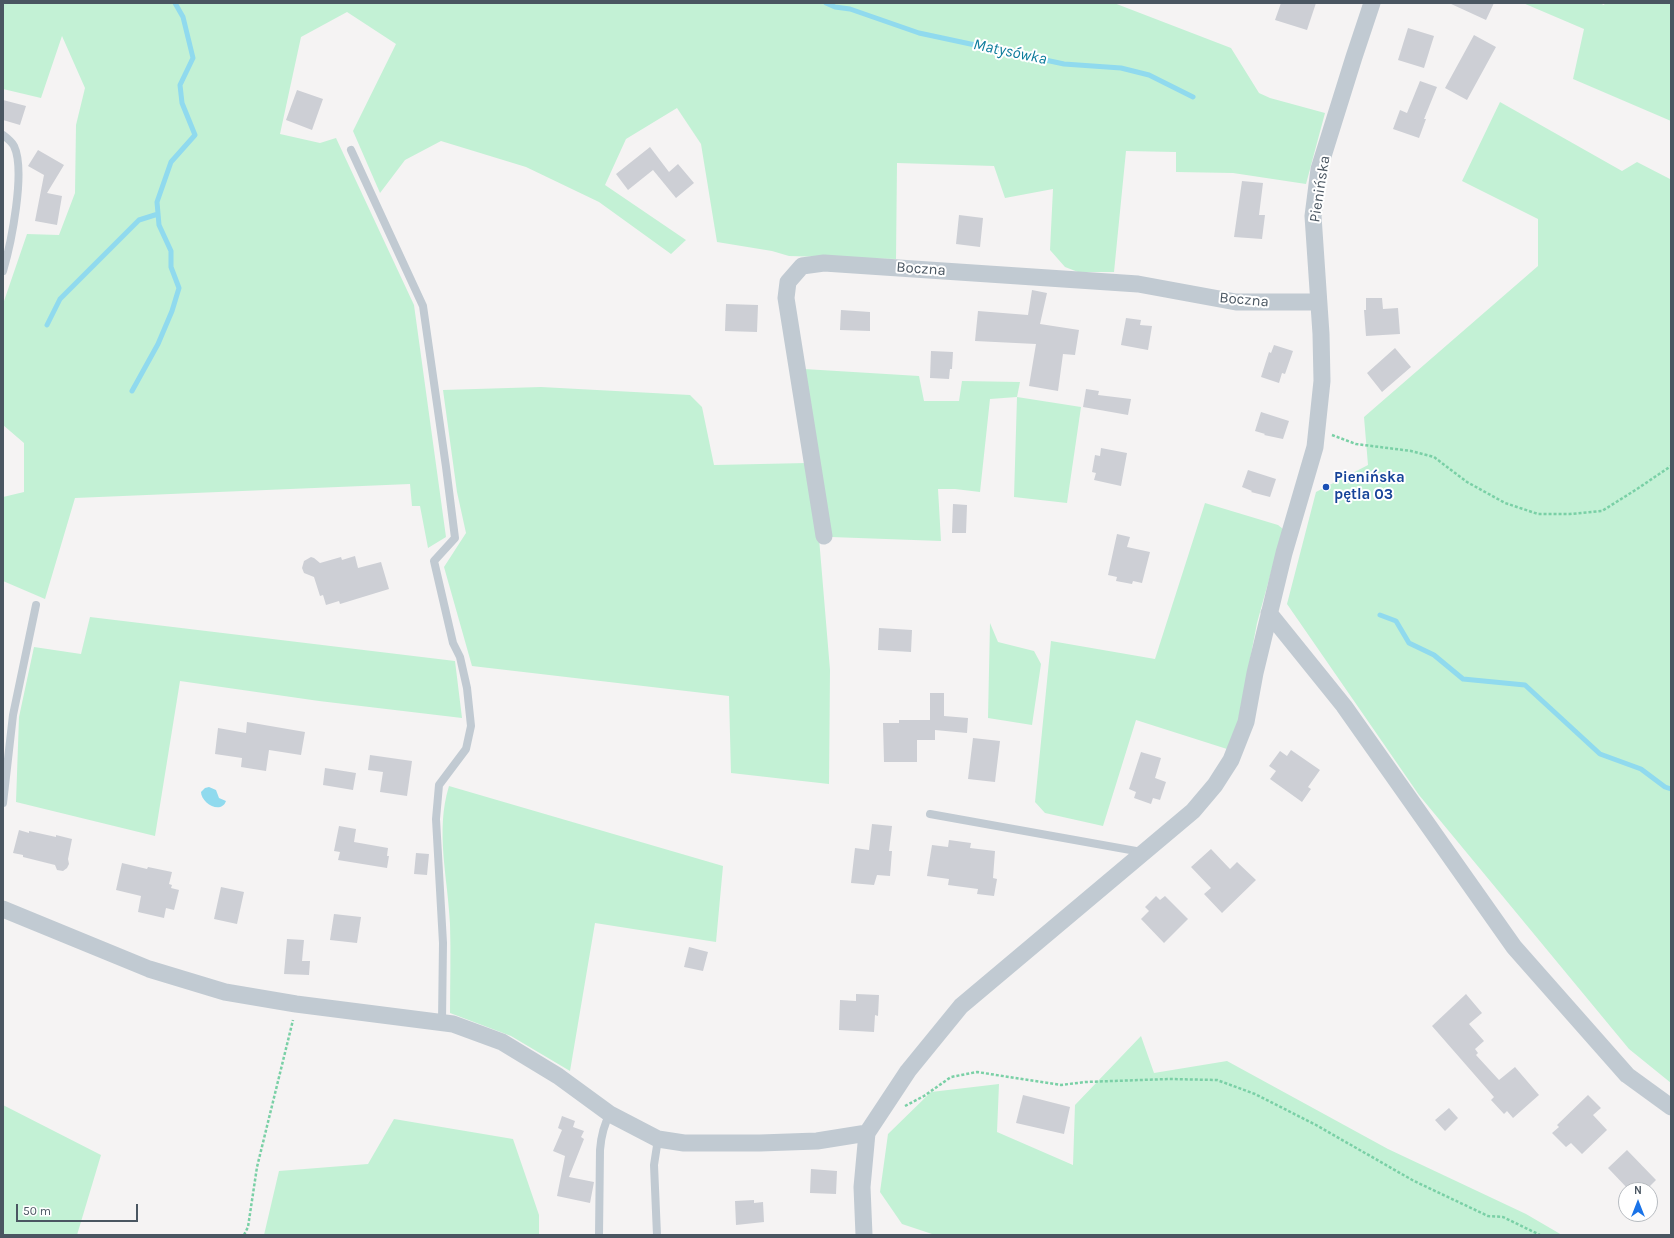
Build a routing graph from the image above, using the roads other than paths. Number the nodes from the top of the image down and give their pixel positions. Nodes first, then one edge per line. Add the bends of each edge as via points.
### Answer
1 (1372, 3) edge
2 (3, 135) edge
3 (351, 150) dead end
4 (3, 271) edge
5 (1318, 302) junction
6 (824, 536) dead end
7 (36, 605) dead end
8 (1269, 613) junction
9 (3, 803) edge
10 (930, 814) dead end
11 (1141, 855) junction
12 (3, 909) edge
13 (442, 1021) junction
14 (1671, 1107) edge
15 (610, 1114) junction
16 (867, 1133) junction
17 (658, 1139) junction
18 (599, 1235) edge
19 (657, 1235) edge
20 (864, 1235) edge

1 - 5 street, Pienińska via 1319,169 1313,216
2 - 4 lane via 14,144 18,160 14,221
3 - 13 lane via 423,306 455,538 434,561 467,688 471,726 466,749 440,785 437,812 443,943
5 - 6 street, Boczna via 1236,302 1138,284 824,263 802,266 788,282 786,298
5 - 8 street, Pienińska via 1322,381 1317,430
7 - 9 lane via 13,715
8 - 11 street, Pienińska via 1246,722 1231,760 1215,785 1193,811
8 - 14 street via 1344,706 1514,948 1627,1075
10 - 11 lane
11 - 16 street, Pienińska via 962,1006 908,1071
12 - 13 street via 149,969 225,992 296,1004
13 - 15 street via 502,1042 558,1076
15 - 17 street
15 - 18 lane via 601,1137
16 - 17 street via 817,1141 789,1142 684,1143
16 - 20 street via 862,1187
17 - 19 lane via 654,1165

